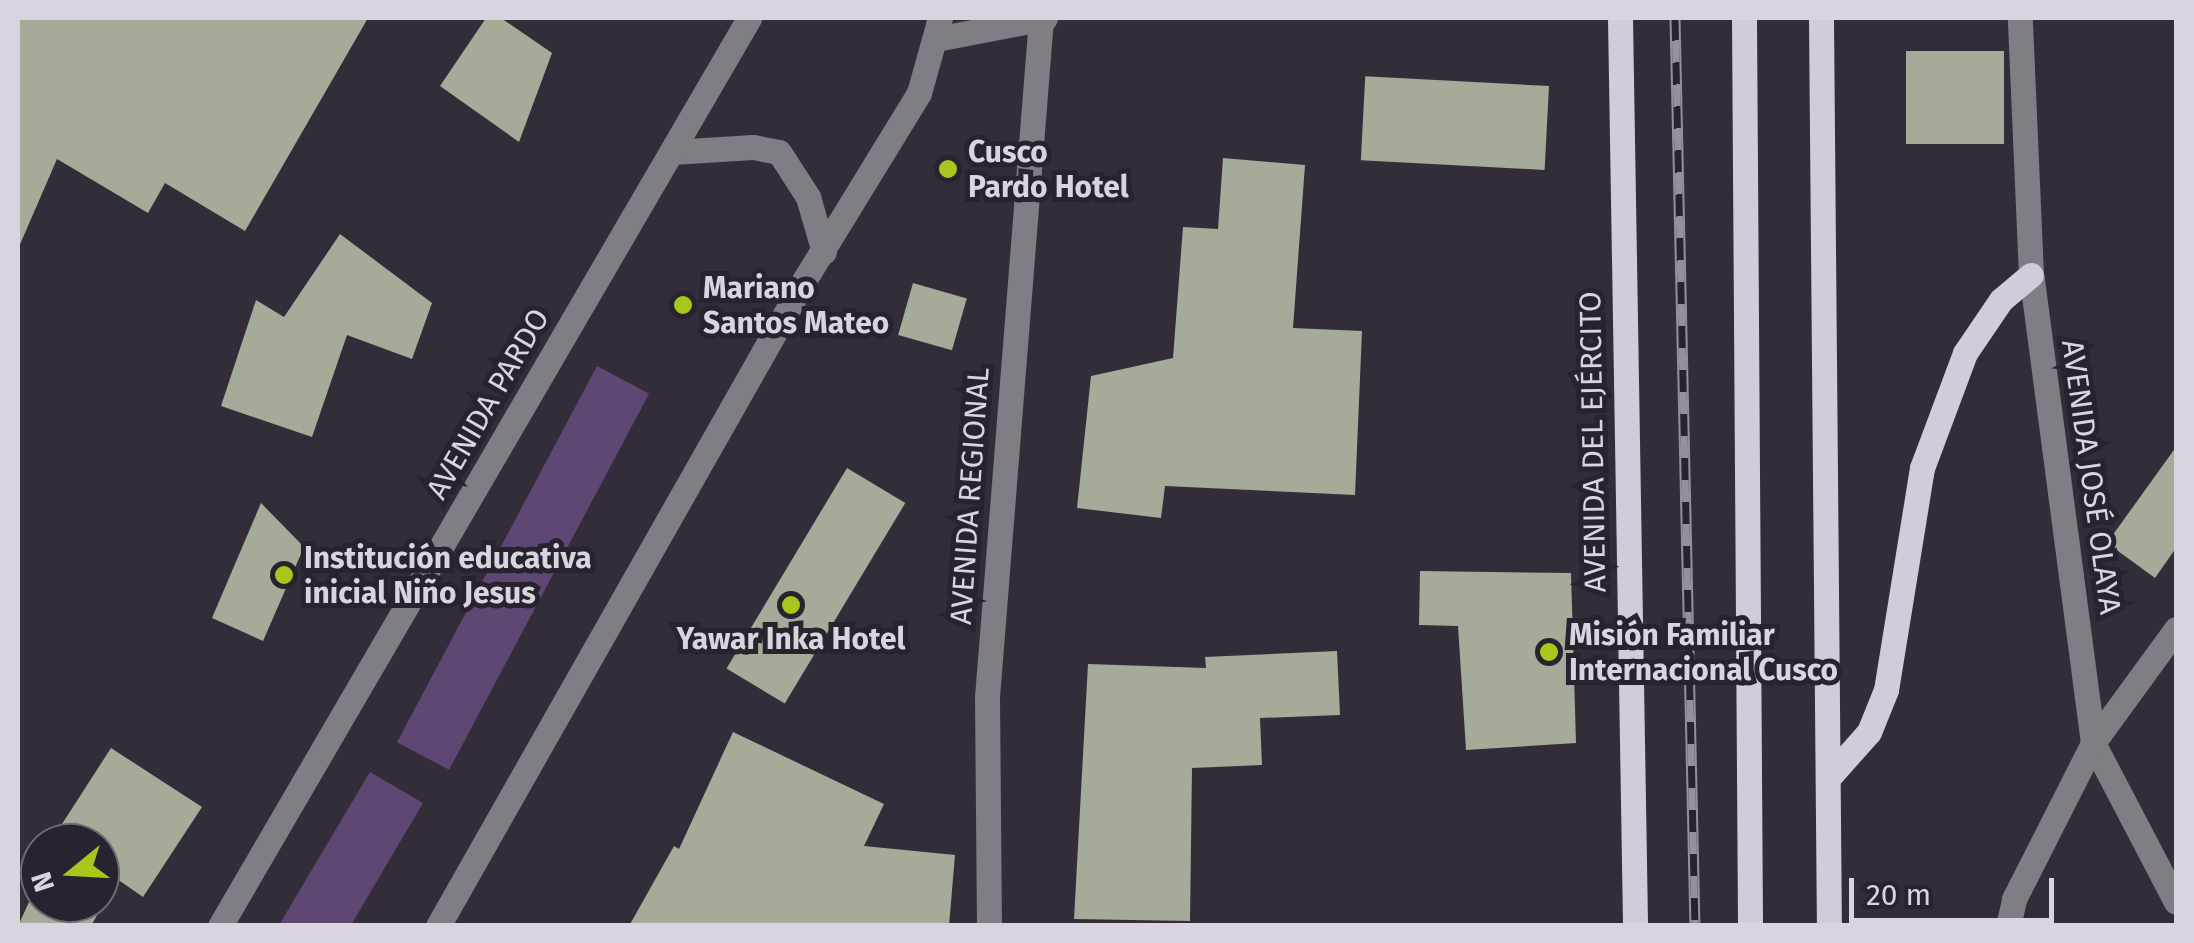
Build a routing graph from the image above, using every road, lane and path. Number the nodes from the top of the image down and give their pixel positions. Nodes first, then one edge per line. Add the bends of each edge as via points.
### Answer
1 (748, 18) edge
2 (1620, 18) edge
3 (1744, 18) edge
4 (1822, 18) edge
5 (2020, 18) edge
6 (1042, 19) edge
7 (938, 28) edge
8 (672, 152) junction
9 (824, 252) junction
10 (2031, 275) junction
11 (2176, 629) edge
12 (2094, 744) junction
13 (1829, 777) junction
14 (2176, 902) edge
15 (220, 926) edge
16 (438, 926) edge
17 (989, 926) edge
18 (1635, 926) edge
19 (1750, 926) edge
20 (1829, 926) edge
21 (2008, 926) edge

1 - 8 street, AVENIDA PARDO
2 - 18 main road, AVENIDA DEL EJÉRCITO
3 - 19 main road
4 - 13 main road
5 - 10 street, AVENIDA JOSÉ OLAYA
6 - 7 street
6 - 17 street, AVENIDA REGIONAL via 987,697
7 - 9 street via 919,93
8 - 9 street via 779,152 808,196
8 - 15 street, AVENIDA PARDO
9 - 16 street
10 - 12 street, AVENIDA JOSÉ OLAYA
10 - 13 main road via 2002,300 1966,353 1922,468 1886,690 1869,732
11 - 12 street
12 - 14 street, AVENIDA JOSÉ OLAYA
12 - 21 street via 2014,899
13 - 20 main road

